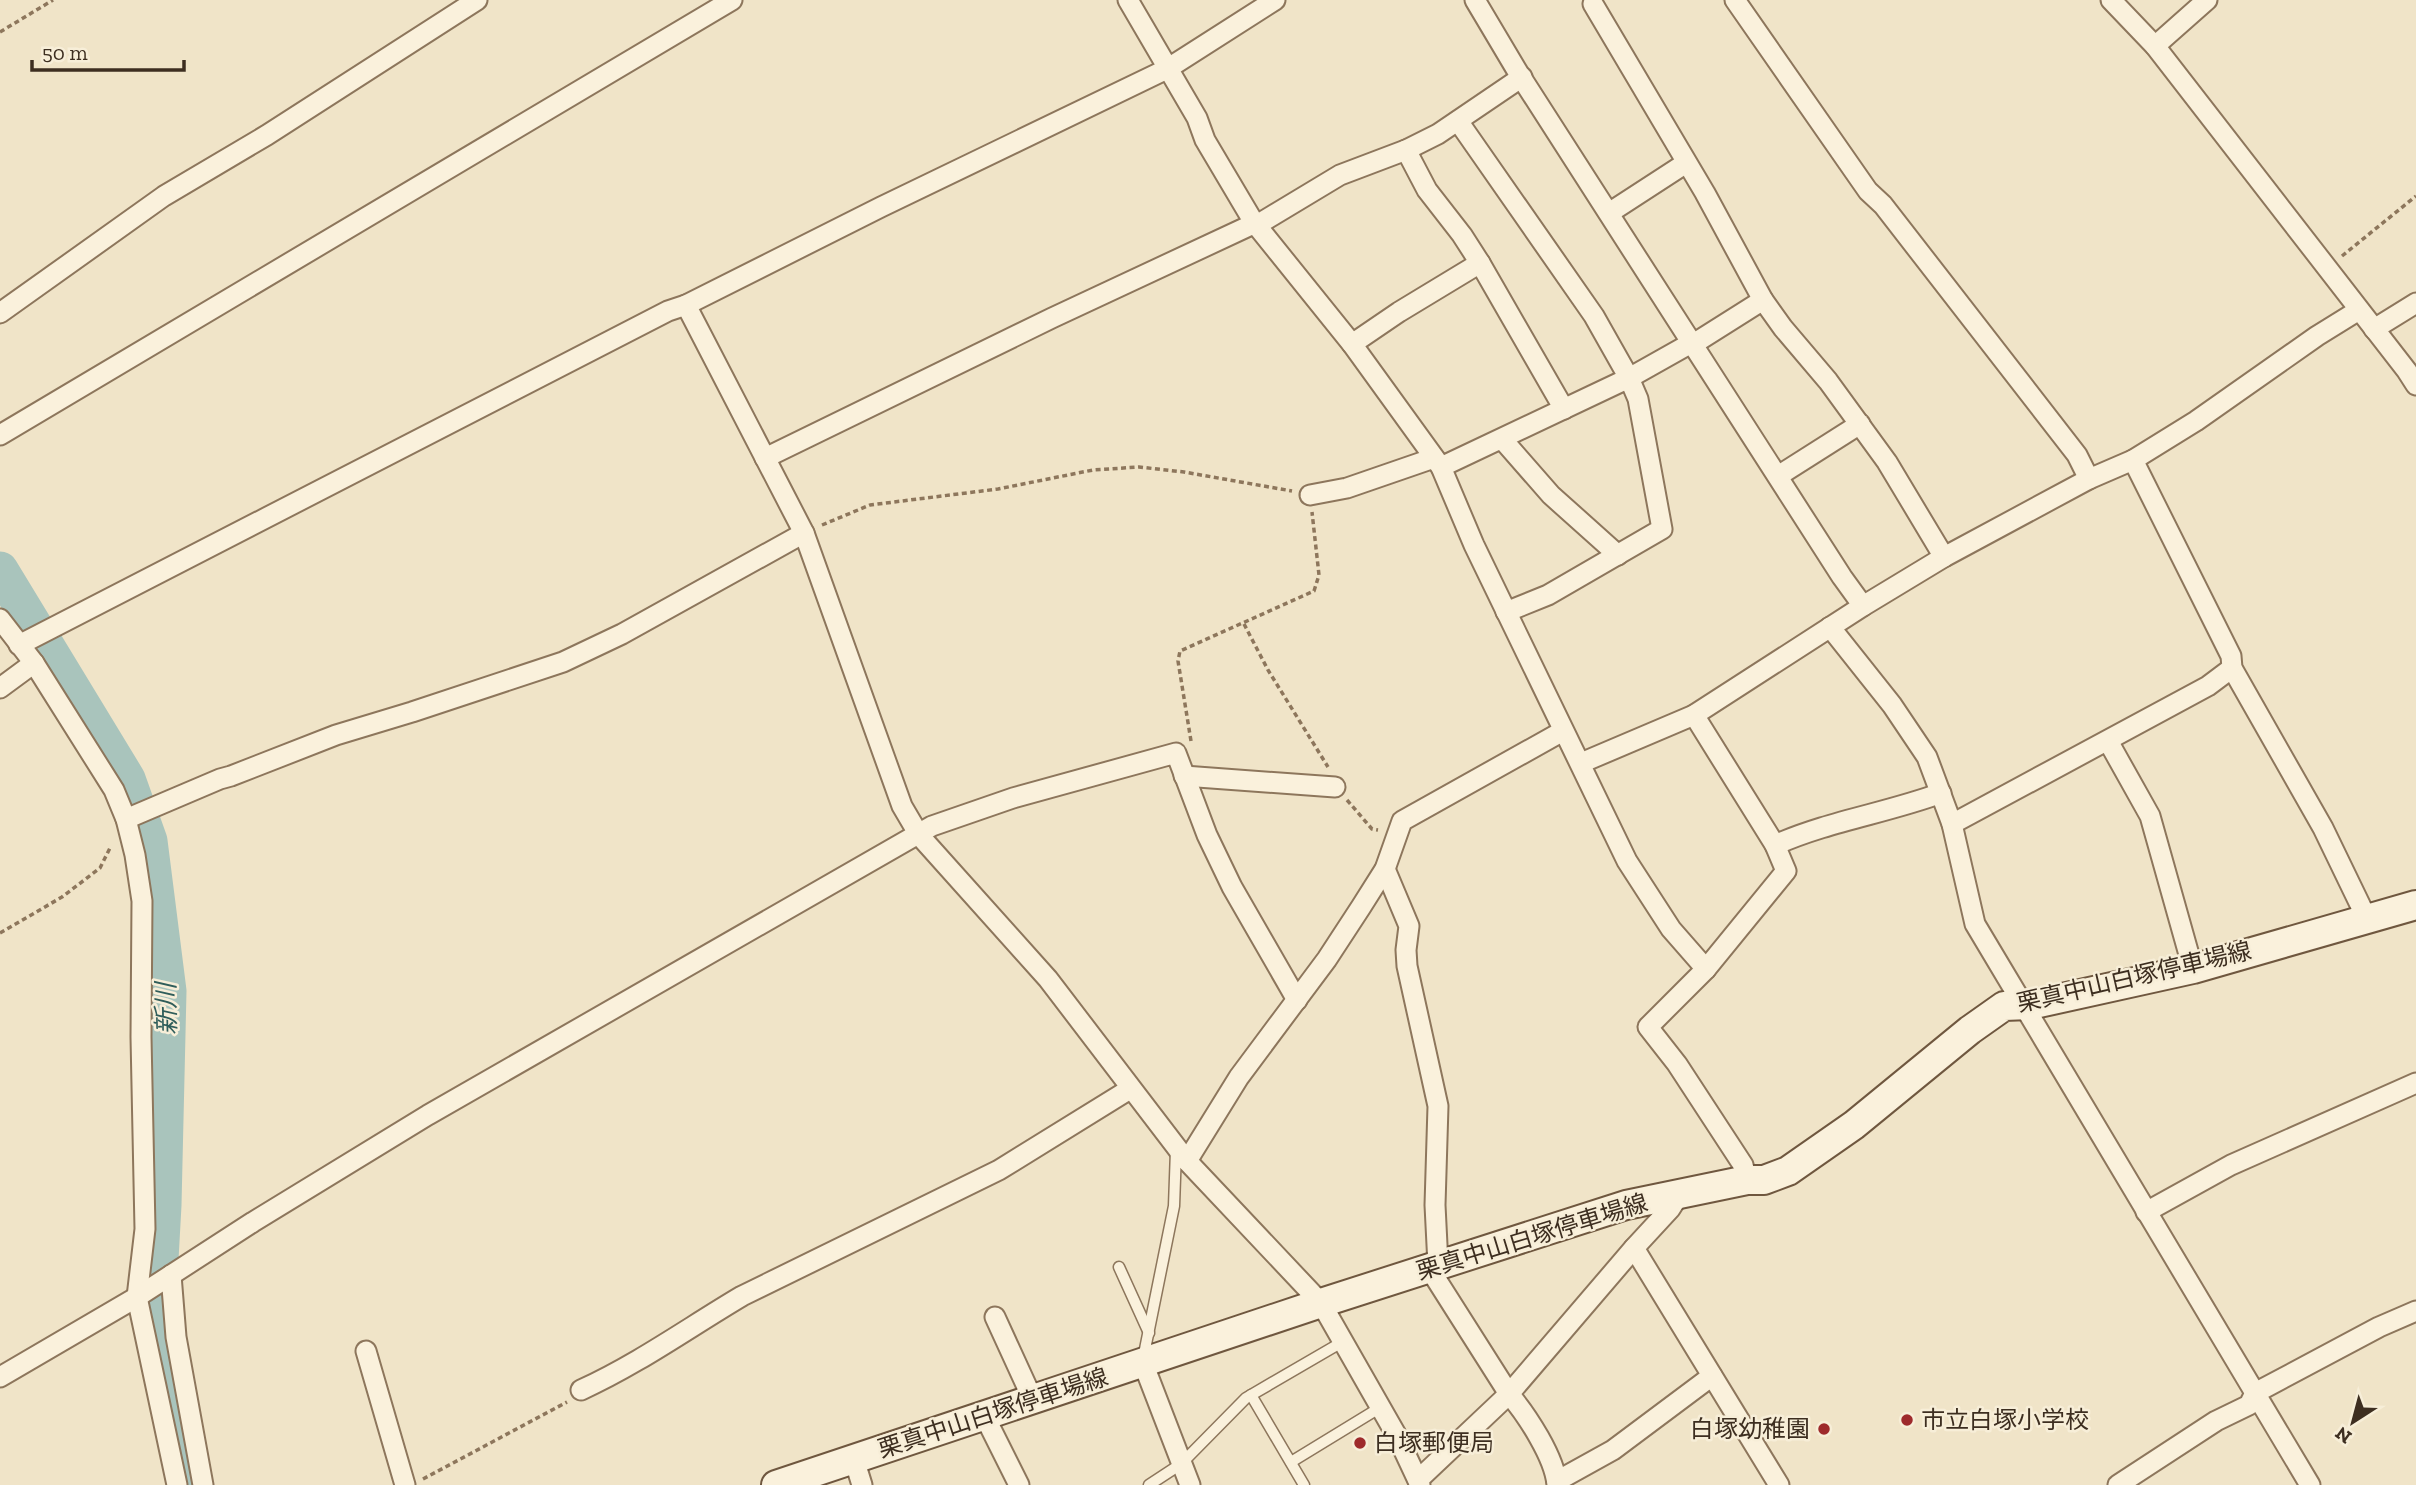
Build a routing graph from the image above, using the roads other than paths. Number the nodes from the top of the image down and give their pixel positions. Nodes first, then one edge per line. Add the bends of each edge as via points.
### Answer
1 (477, 0) edge
2 (732, 0) edge
3 (1128, 0) edge
4 (1275, 0) edge
5 (1475, 0) edge
6 (1735, 0) edge
7 (2111, 0) edge
8 (2207, 0) edge
9 (1593, 4) dead end
10 (2155, 46) junction
11 (1167, 69) junction
12 (1522, 77) junction
13 (1458, 121) junction
14 (1406, 150) junction
15 (1686, 163) junction
16 (1609, 213) junction
17 (1255, 223) junction
18 (1480, 263) junction
19 (1763, 300) junction
20 (2416, 303) edge
21 (686, 305) junction
22 (2359, 310) junction
23 (0, 313) edge
24 (2374, 329) junction
25 (1693, 342) junction
26 (1352, 344) junction
27 (1629, 378) junction
28 (2416, 385) edge
29 (1564, 409) junction
30 (1860, 424) junction
31 (0, 435) edge
32 (1502, 439) junction
33 (765, 458) junction
34 (2133, 460) junction
35 (1437, 462) junction
36 (1778, 476) junction
37 (2089, 479) junction
38 (1310, 495) road end
39 (804, 533) junction
40 (1618, 555) junction
41 (1944, 557) junction
42 (1863, 606) junction
43 (1506, 612) junction
44 (0, 619) edge
45 (1830, 627) junction
46 (22, 643) junction
47 (34, 663) junction
48 (2232, 668) junction
49 (0, 688) edge
50 (1694, 715) junction
51 (1563, 731) junction
52 (2108, 741) junction
53 (1581, 763) junction
54 (1184, 776) junction
55 (1335, 787) road end
56 (1941, 793) junction
57 (126, 819) junction
58 (1952, 824) junction
59 (919, 835) junction
60 (1775, 845) junction
61 (1385, 869) junction
62 (2416, 905) edge
63 (2367, 919) junction
64 (2193, 968) junction
65 (1706, 969) junction
66 (1297, 1000) junction
67 (2022, 1006) junction
68 (2416, 1083) edge
69 (1130, 1089) junction
70 (1182, 1154) junction
71 (1747, 1180) junction
72 (1679, 1195) junction
73 (2146, 1212) junction
74 (1634, 1248) junction
75 (1434, 1266) junction
76 (1119, 1267) dead end
77 (171, 1275) junction
78 (138, 1297) junction
79 (1321, 1303) junction
80 (2416, 1311) edge
81 (995, 1317) dead end
82 (1149, 1333) junction
83 (1344, 1341) junction
84 (366, 1351) dead end
85 (1143, 1363) junction
86 (1712, 1376) junction
87 (0, 1377) edge
88 (582, 1390) road end
89 (2255, 1393) junction
90 (1509, 1394) junction
91 (1251, 1395) junction
92 (1033, 1400) junction
93 (1381, 1407) junction
94 (985, 1417) junction
95 (1291, 1462) junction
96 (1181, 1464) junction
97 (858, 1472) edge
98 (413, 1482) edge
99 (1419, 1483) edge
100 (1557, 1483) edge
101 (177, 1485) edge
102 (204, 1485) edge
103 (776, 1485) edge
104 (1019, 1485) edge
105 (1149, 1485) edge
106 (1190, 1485) edge
107 (1304, 1485) edge
108 (1779, 1485) edge
109 (2118, 1485) edge
110 (2310, 1485) edge

1 - 23 street via 164,196
2 - 31 street
3 - 11 street
4 - 11 street
5 - 12 street
6 - 37 street via 1868,191 1996,349 2077,455
7 - 10 street
8 - 10 street
9 - 15 street
10 - 22 street
11 - 17 street
11 - 21 street
12 - 13 street
12 - 16 street
13 - 14 street
13 - 27 street via 1594,316
14 - 17 street via 1340,175
14 - 18 street via 1427,190
15 - 16 street
15 - 19 street
16 - 25 street
17 - 26 street
17 - 33 street
18 - 26 street
18 - 29 street
19 - 25 street
19 - 30 street
20 - 24 street
21 - 33 street
21 - 46 street
22 - 24 street
22 - 34 street
24 - 28 street
25 - 27 street
25 - 36 street
26 - 35 street
27 - 29 street
27 - 40 street via 1638,399 1662,529
29 - 32 street
30 - 36 street
30 - 41 street
32 - 35 street
32 - 40 street via 1551,495
33 - 39 street
34 - 37 street
34 - 48 street via 2231,656
35 - 38 street
35 - 43 street
36 - 42 street
37 - 41 street
39 - 57 street via 622,635 563,662 336,735
39 - 59 street via 902,806
40 - 43 street via 1548,595
41 - 42 street
42 - 45 street
43 - 51 street
44 - 46 street
45 - 50 street
45 - 56 street via 1892,705 1927,758
46 - 47 street
47 - 49 street
47 - 57 street via 114,790
48 - 52 street
48 - 63 street via 2323,828
50 - 53 street
50 - 60 street
51 - 53 street
51 - 61 street via 1402,821
52 - 58 street
52 - 64 street via 2150,816
53 - 65 street via 1650,899
54 - 55 street
54 - 59 street via 1176,753 1013,798 932,826
54 - 66 street via 1232,887
56 - 58 street
56 - 60 street via 1801,833
57 - 78 street via 142,901 145,1229
58 - 67 street via 1975,924
59 - 69 street via 1048,979
59 - 77 street via 440,1109
60 - 65 street via 1786,871
61 - 66 street
61 - 75 street via 1409,926 1407,966 1438,1105
62 - 63 main road, 栗真中山白塚停車場線
63 - 64 main road, 栗真中山白塚停車場線
64 - 67 main road, 栗真中山白塚停車場線
65 - 71 street via 1648,1027 1743,1165
66 - 70 street
67 - 71 main road, 栗真中山白塚停車場線 via 2004,1006 1854,1125 1788,1171 1764,1180
67 - 73 street
68 - 73 street via 2231,1166
69 - 70 street
69 - 88 street via 999,1170 742,1296 657,1351
70 - 79 street
70 - 82 lane
71 - 72 main road, 栗真中山白塚停車場線
72 - 74 street
72 - 75 main road, 栗真中山白塚停車場線 via 1626,1205
73 - 89 street
74 - 86 street
74 - 90 street
75 - 79 main road, 栗真中山白塚停車場線
75 - 90 street
76 - 82 lane
77 - 78 street
77 - 102 street via 176,1337
78 - 87 street
78 - 101 street
79 - 83 street
79 - 85 main road, 栗真中山白塚停車場線
80 - 89 street
81 - 92 street
82 - 85 lane
83 - 91 lane
83 - 93 street
84 - 98 street
85 - 92 main road, 栗真中山白塚停車場線
85 - 96 street
86 - 100 street via 1613,1450
86 - 108 street
89 - 109 street via 2249,1405 2216,1421
89 - 110 street
90 - 99 street
90 - 100 street via 1556,1470
91 - 95 lane
91 - 96 lane
92 - 94 main road, 栗真中山白塚停車場線
93 - 95 lane
93 - 99 street
94 - 97 main road, 栗真中山白塚停車場線
94 - 104 street
95 - 107 lane
96 - 105 lane
96 - 106 street
97 - 103 main road, 栗真中山白塚停車場線

